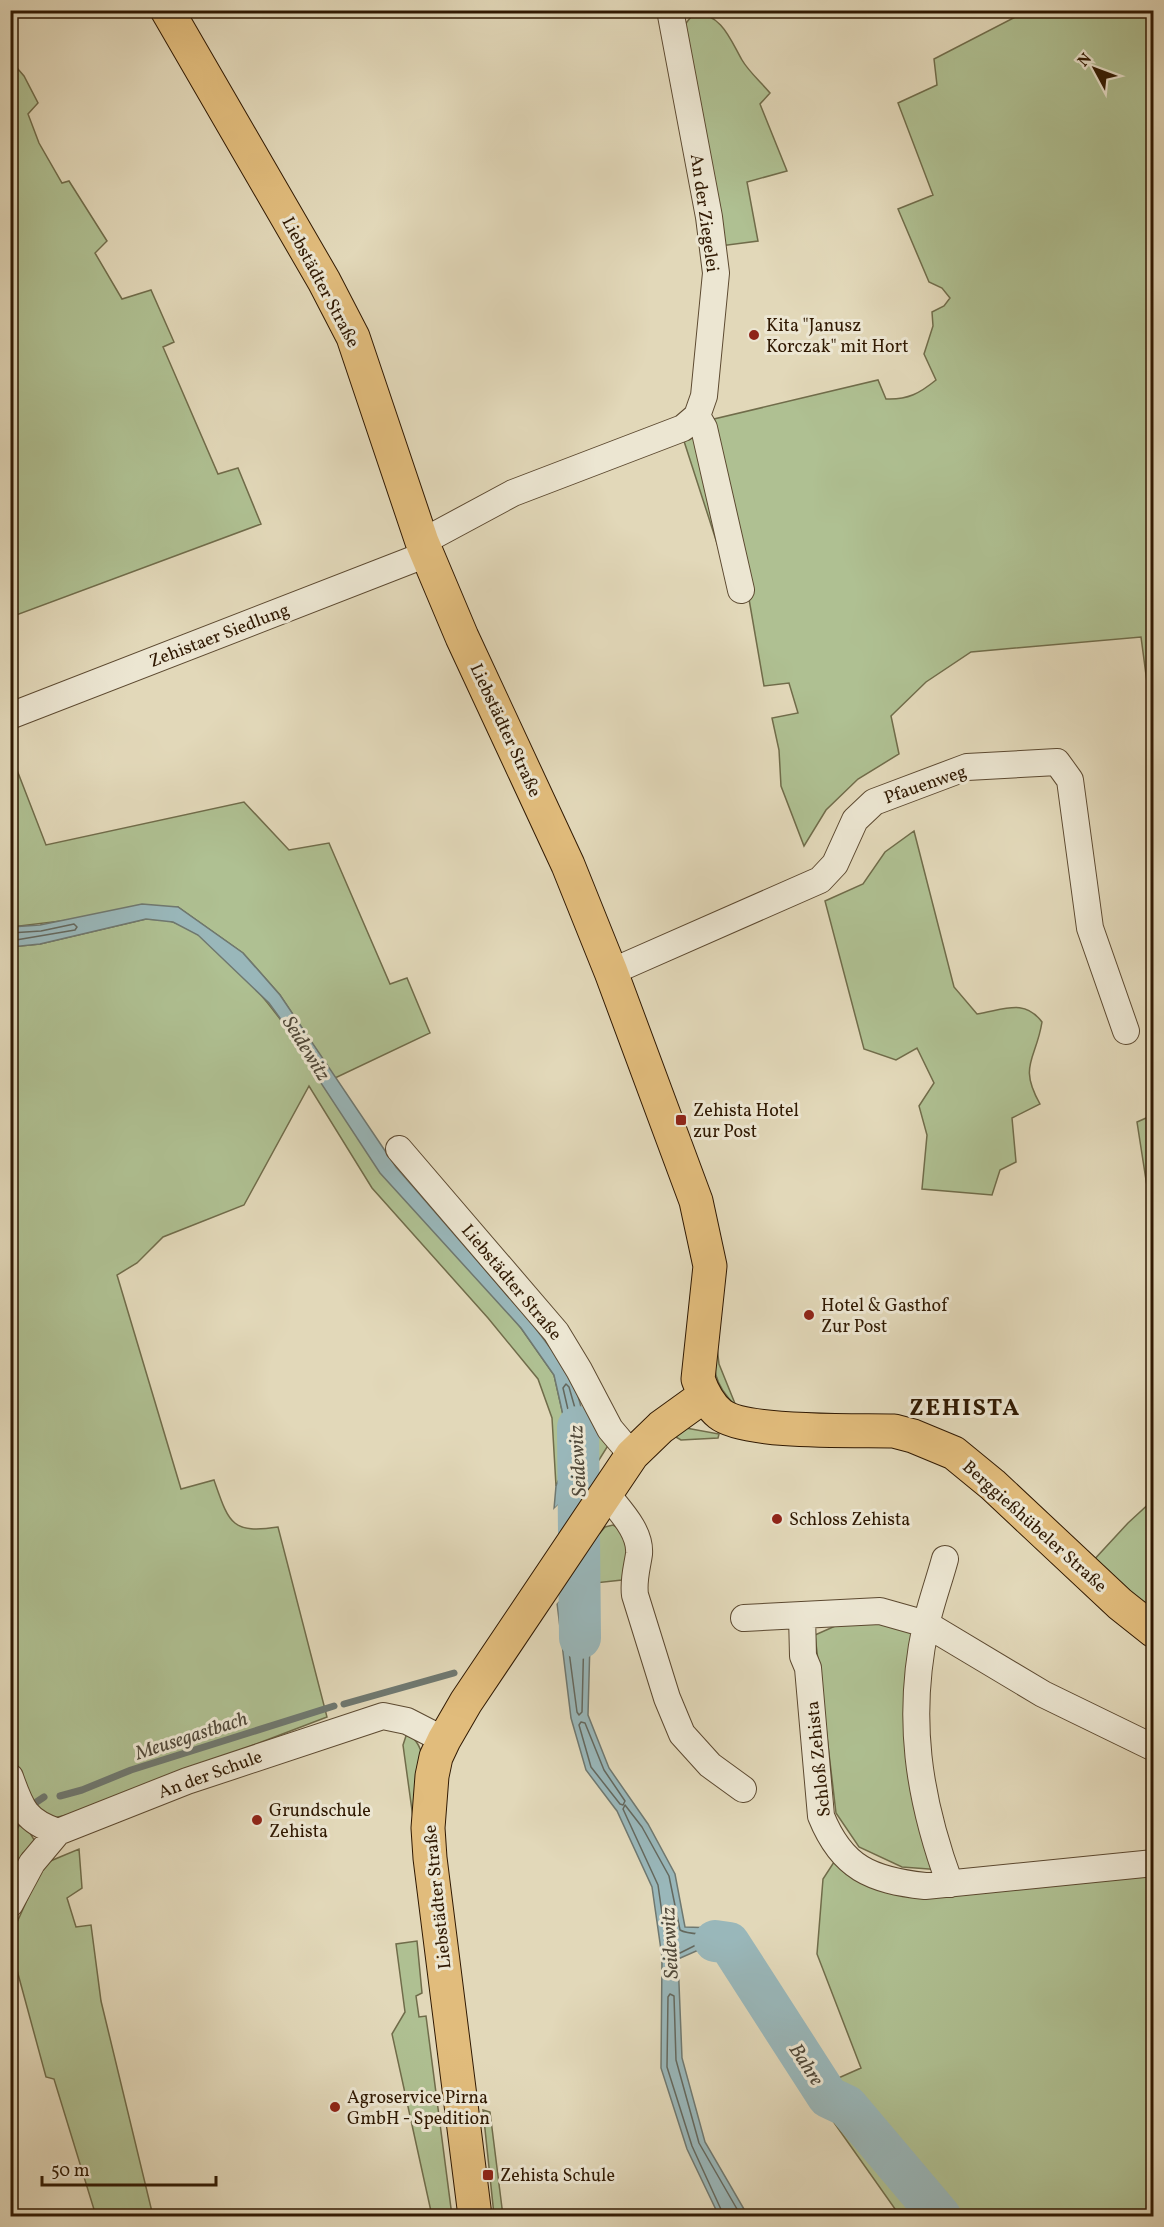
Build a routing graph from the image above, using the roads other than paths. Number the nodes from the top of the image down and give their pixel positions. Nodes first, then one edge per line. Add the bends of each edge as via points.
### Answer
1 (167, 10) edge
2 (670, 10) edge
3 (697, 416) junction
4 (425, 548) junction
5 (741, 590) dead end
6 (10, 716) edge
7 (611, 972) junction
8 (1126, 1031) dead end
9 (399, 1149) dead end
10 (704, 1396) junction
11 (632, 1455) junction
12 (600, 1502) junction
13 (945, 1559) dead end
14 (802, 1615) junction
15 (744, 1618) dead end
16 (926, 1624) junction
17 (1154, 1631) edge
18 (444, 1740) junction
19 (1154, 1748) edge
20 (10, 1777) edge
21 (743, 1789) dead end
22 (58, 1832) junction
23 (1154, 1863) edge
24 (950, 1884) junction
25 (10, 1904) edge
26 (475, 2217) edge

1 - 4 main road, Liebstädter Straße via 353,338
2 - 3 street, An der Ziegelei via 716,273 704,396
3 - 4 street via 683,428 513,493
3 - 5 street via 704,428
4 - 6 street, Zehistaer Siedlung
4 - 7 main road, Liebstädter Straße via 568,865
7 - 8 street, Pfauenweg via 820,880 836,864 855,820 874,801 967,767 1057,762 1070,780 1090,928
7 - 10 main road, Liebstädter Straße via 696,1201 710,1266 699,1380
9 - 11 street, Liebstädter Straße via 556,1332 610,1429
10 - 11 main road, Liebstädter Straße
10 - 17 main road, Berggießhübeler Straße via 721,1415 745,1425 894,1431 954,1453
11 - 12 main road, Liebstädter Straße
12 - 18 main road, Liebstädter Straße
12 - 21 street via 636,1534 639,1552 633,1579 635,1595 682,1734 710,1764
13 - 16 street
14 - 15 street
14 - 16 street via 880,1611
14 - 24 street, Schloß Zehista via 817,1787 821,1816 830,1838 840,1852 866,1873 895,1883
16 - 19 street via 1043,1694
16 - 24 street via 918,1672 917,1763 932,1833
18 - 22 street, An der Schule via 407,1720 383,1716 187,1781
18 - 26 main road, Liebstädter Straße via 432,1776 428,1828
20 - 22 street via 28,1816 39,1826
22 - 25 street, An der Schule via 32,1863
23 - 24 street, Schloß Zehista

